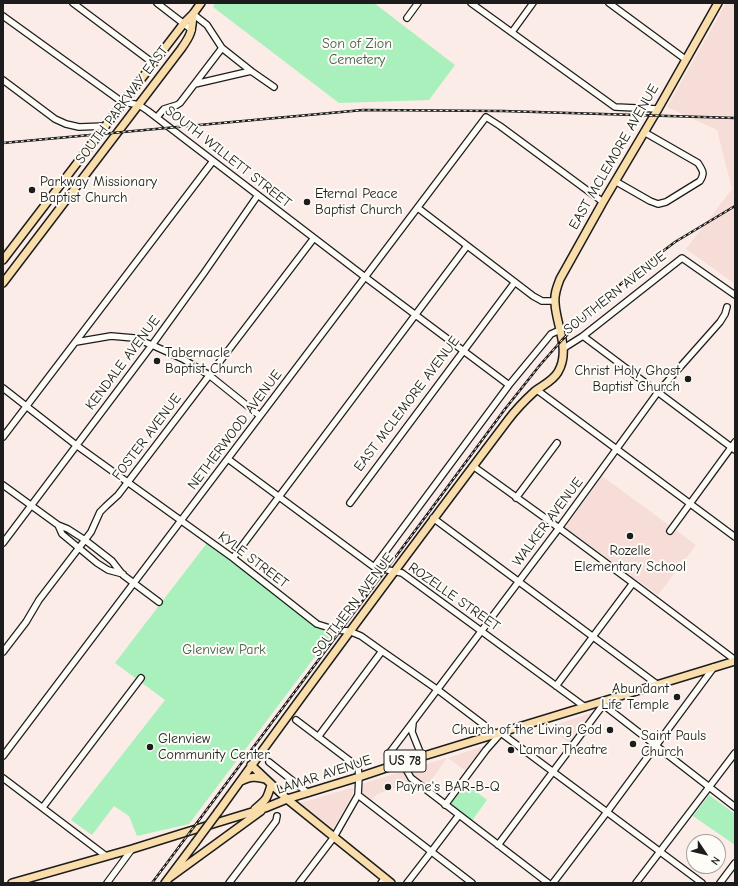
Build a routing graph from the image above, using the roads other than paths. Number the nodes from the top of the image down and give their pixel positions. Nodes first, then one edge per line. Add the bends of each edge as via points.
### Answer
1 (73, 3) edge
2 (157, 3) edge
3 (201, 3) edge
4 (418, 3) edge
5 (471, 3) edge
6 (533, 3) edge
7 (609, 3) edge
8 (717, 3) edge
9 (193, 14) junction
10 (3, 16) edge
11 (407, 18) dead end
12 (184, 23) junction
13 (192, 30) junction
14 (512, 32) junction
15 (222, 48) junction
16 (685, 59) junction
17 (153, 63) junction
18 (251, 71) junction
19 (3, 80) edge
20 (195, 84) junction
21 (274, 87) dead end
22 (124, 102) junction
23 (139, 104) junction
24 (658, 109) junction
25 (157, 117) junction
26 (106, 126) junction
27 (644, 132) junction
28 (213, 161) junction
29 (615, 181) junction
30 (258, 195) junction
31 (603, 202) junction
32 (418, 208) junction
33 (314, 238) junction
34 (467, 246) junction
35 (3, 260) edge
36 (365, 277) junction
37 (515, 282) junction
38 (3, 283) edge
39 (735, 295) edge
40 (555, 301) junction
41 (727, 307) dead end
42 (415, 315) junction
43 (560, 330) junction
44 (583, 336) junction
45 (76, 342) junction
46 (152, 345) junction
47 (564, 348) junction
48 (463, 351) junction
49 (209, 375) junction
50 (509, 385) junction
51 (3, 388) edge
52 (537, 390) junction
53 (658, 392) junction
54 (26, 406) junction
55 (260, 416) junction
56 (3, 437) edge
57 (76, 444) junction
58 (557, 444) dead end
59 (734, 446) edge
60 (617, 449) junction
61 (228, 459) junction
62 (473, 466) junction
63 (128, 482) junction
64 (3, 485) edge
65 (279, 497) junction
66 (516, 498) junction
67 (350, 503) dead end
68 (690, 503) junction
69 (31, 506) junction
70 (433, 518) junction
71 (181, 521) junction
72 (58, 525) junction
73 (559, 528) junction
74 (670, 531) dead end
75 (735, 537) edge
76 (85, 540) junction
77 (3, 543) edge
78 (79, 547) junction
79 (233, 558) junction
80 (374, 567) junction
81 (394, 571) junction
82 (123, 574) junction
83 (519, 581) junction
84 (134, 583) junction
85 (633, 583) junction
86 (159, 602) dead end
87 (349, 631) junction
88 (482, 631) junction
89 (593, 636) junction
90 (3, 652) edge
91 (382, 652) junction
92 (735, 661) edge
93 (714, 667) junction
94 (141, 678) dead end
95 (658, 684) junction
96 (556, 686) junction
97 (438, 690) junction
98 (602, 704) junction
99 (585, 707) junction
100 (296, 720) dead end
101 (413, 723) junction
102 (499, 733) junction
103 (318, 736) junction
104 (656, 746) junction
105 (735, 753) edge
106 (388, 754) dead end
107 (3, 756) edge
108 (422, 757) junction
109 (268, 762) dead end
110 (404, 762) junction
111 (251, 765) junction
112 (553, 772) junction
113 (359, 777) junction
114 (3, 778) edge
115 (265, 779) junction
116 (239, 782) junction
117 (271, 785) junction
118 (709, 787) junction
119 (308, 793) junction
120 (358, 795) junction
121 (287, 799) junction
122 (445, 805) junction
123 (735, 807) edge
124 (43, 808) junction
125 (265, 808) junction
126 (252, 812) junction
127 (607, 812) junction
128 (459, 815) junction
129 (277, 816) dead end
130 (334, 837) junction
131 (498, 845) junction
132 (132, 849) junction
133 (431, 852) junction
134 (660, 852) junction
135 (106, 856) junction
136 (735, 863) edge
137 (383, 880) edge
138 (167, 881) edge
139 (12, 883) edge
140 (107, 883) edge
141 (229, 883) edge
142 (299, 883) edge
143 (392, 883) edge
144 (407, 883) edge
145 (472, 883) edge
146 (548, 883) edge
147 (553, 883) edge
148 (636, 883) edge
149 (702, 883) edge
150 (720, 883) edge

1 - 17 street
2 - 12 street
3 - 9 main road, SOUTH PARKWAY EAST
4 - 11 street
5 - 14 street
6 - 14 street
7 - 16 street
8 - 16 main road, EAST MCLEMORE AVENUE
9 - 12 main road, SOUTH PARKWAY EAST
9 - 13 main road, SOUTH PARKWAY EAST
9 - 15 street via 207,25
10 - 22 street, SOUTH WILLETT STREET
12 - 13 street
12 - 17 main road, SOUTH PARKWAY EAST
13 - 23 main road, SOUTH PARKWAY EAST
14 - 24 street via 615,107
15 - 18 street
15 - 20 street
16 - 24 main road, EAST MCLEMORE AVENUE
17 - 22 main road, SOUTH PARKWAY EAST
18 - 20 street
18 - 21 street
19 - 26 street via 55,119 66,124 79,127
20 - 25 street via 178,104 164,109
22 - 23 street, SOUTH WILLETT STREET
22 - 26 main road, SOUTH PARKWAY EAST
23 - 25 street, SOUTH WILLETT STREET
23 - 38 main road, SOUTH PARKWAY EAST
24 - 27 main road, EAST MCLEMORE AVENUE
25 - 28 street, SOUTH WILLETT STREET
26 - 35 main road, SOUTH PARKWAY EAST
27 - 29 main road, EAST MCLEMORE AVENUE
27 - 29 street via 698,163 703,170 700,182 658,204
28 - 30 street, SOUTH WILLETT STREET
28 - 45 street
29 - 31 main road, EAST MCLEMORE AVENUE
30 - 33 street, SOUTH WILLETT STREET
30 - 46 street, KENDALE AVENUE
31 - 32 street, NETHERWOOD AVENUE via 486,117
31 - 40 main road, EAST MCLEMORE AVENUE via 560,279
32 - 34 street
32 - 36 street, NETHERWOOD AVENUE
33 - 36 street, SOUTH WILLETT STREET
33 - 49 street, FOSTER AVENUE
34 - 37 street
34 - 42 street
36 - 42 street, SOUTH WILLETT STREET
36 - 55 street, NETHERWOOD AVENUE
37 - 40 street via 542,301
37 - 48 street, EAST MCLEMORE AVENUE
39 - 44 street, SOUTHERN AVENUE via 682,258
40 - 43 main road, EAST MCLEMORE AVENUE
41 - 53 street, WALKER AVENUE via 720,322
42 - 48 street, SOUTH WILLETT STREET
42 - 65 street
43 - 47 main road, SOUTHERN AVENUE
43 - 50 street, SOUTHERN AVENUE via 551,334
44 - 47 street, SOUTHERN AVENUE
44 - 53 street
45 - 46 street via 111,336 134,338
45 - 54 street
46 - 49 street via 183,359
46 - 57 street, KENDALE AVENUE
47 - 52 main road, SOUTHERN AVENUE via 563,361 558,372 552,380
48 - 50 street, SOUTH WILLETT STREET
48 - 67 street, EAST MCLEMORE AVENUE
49 - 55 street
49 - 63 street, FOSTER AVENUE
50 - 80 street, SOUTHERN AVENUE
51 - 54 street, KYLE STREET
52 - 60 street
52 - 62 main road, SOUTHERN AVENUE via 520,404
53 - 59 street
53 - 60 street, WALKER AVENUE
54 - 56 street
54 - 57 street, KYLE STREET
55 - 61 street, NETHERWOOD AVENUE
57 - 63 street, KYLE STREET
57 - 69 street, KENDALE AVENUE
58 - 66 street
59 - 68 street
60 - 68 street
60 - 73 street, WALKER AVENUE
61 - 65 street, ROZELLE STREET
61 - 71 street, NETHERWOOD AVENUE
62 - 66 street
62 - 70 main road, SOUTHERN AVENUE
63 - 71 street, KYLE STREET
63 - 76 street, FOSTER AVENUE via 116,499 100,512
64 - 69 street
65 - 79 street
65 - 80 street, ROZELLE STREET
66 - 73 street
68 - 74 street
68 - 75 street
69 - 72 street
69 - 77 street, KENDALE AVENUE
70 - 81 main road, SOUTHERN AVENUE
70 - 83 street
71 - 79 street, KYLE STREET
71 - 84 street, NETHERWOOD AVENUE
72 - 76 street
72 - 78 street via 62,534
73 - 83 street, WALKER AVENUE
73 - 85 street
76 - 78 street, FOSTER AVENUE
76 - 82 street via 112,561
78 - 82 street via 108,570
78 - 90 street, FOSTER AVENUE
79 - 87 street, KYLE STREET via 317,624
80 - 81 street, ROZELLE STREET
81 - 87 main road, SOUTHERN AVENUE
81 - 88 street, ROZELLE STREET via 402,573
82 - 84 street
83 - 88 street, WALKER AVENUE
83 - 89 street
84 - 86 street
84 - 107 street, NETHERWOOD AVENUE
85 - 89 street
85 - 92 street
87 - 91 street, KYLE STREET via 361,636
87 - 111 main road, SOUTHERN AVENUE
88 - 96 street, ROZELLE STREET
88 - 97 street, WALKER AVENUE
89 - 95 street
89 - 96 street
91 - 97 street, KYLE STREET
91 - 103 street
92 - 93 main road, LAMAR AVENUE / US 78
93 - 95 main road, LAMAR AVENUE / US 78
93 - 104 street
94 - 124 street
95 - 98 main road, LAMAR AVENUE / US 78
96 - 99 street, ROZELLE STREET
97 - 101 street, WALKER AVENUE
97 - 102 street, KYLE STREET
98 - 99 main road, LAMAR AVENUE / US 78
98 - 104 street
98 - 112 street
99 - 102 main road, LAMAR AVENUE / US 78
100 - 103 street
101 - 106 street, WALKER AVENUE
101 - 108 street via 412,732
102 - 108 main road, LAMAR AVENUE / US 78
102 - 112 street, KYLE STREET
102 - 122 street
103 - 113 street via 358,767
104 - 118 street
104 - 127 street
105 - 118 street
108 - 110 main road, LAMAR AVENUE / US 78
109 - 119 street
110 - 113 main road, LAMAR AVENUE / US 78
110 - 122 street via 411,778
111 - 115 main road
111 - 116 main road, SOUTHERN AVENUE
112 - 127 street, KYLE STREET
112 - 131 street
113 - 119 main road, LAMAR AVENUE / US 78
113 - 120 street
114 - 124 street
115 - 116 main road via 257,776
115 - 117 main road
116 - 138 main road, SOUTHERN AVENUE, bridge
117 - 121 main road
117 - 126 main road via 269,796
118 - 123 street
118 - 134 street
119 - 121 main road, LAMAR AVENUE / US 78
120 - 130 street
120 - 133 street
121 - 125 main road, LAMAR AVENUE / US 78
121 - 130 main road
122 - 128 street
124 - 135 street
125 - 126 main road, LAMAR AVENUE / US 78
125 - 138 main road
126 - 132 main road, LAMAR AVENUE / US 78
127 - 134 street, KYLE STREET
127 - 147 street
128 - 131 street
128 - 133 street
129 - 141 street via 276,821
130 - 137 main road
130 - 142 street
131 - 146 street
132 - 135 main road, LAMAR AVENUE / US 78
132 - 140 street
133 - 144 street
133 - 145 street
134 - 148 street
134 - 149 street, KYLE STREET
135 - 139 main road, LAMAR AVENUE / US 78
136 - 150 street
137 - 143 main road

